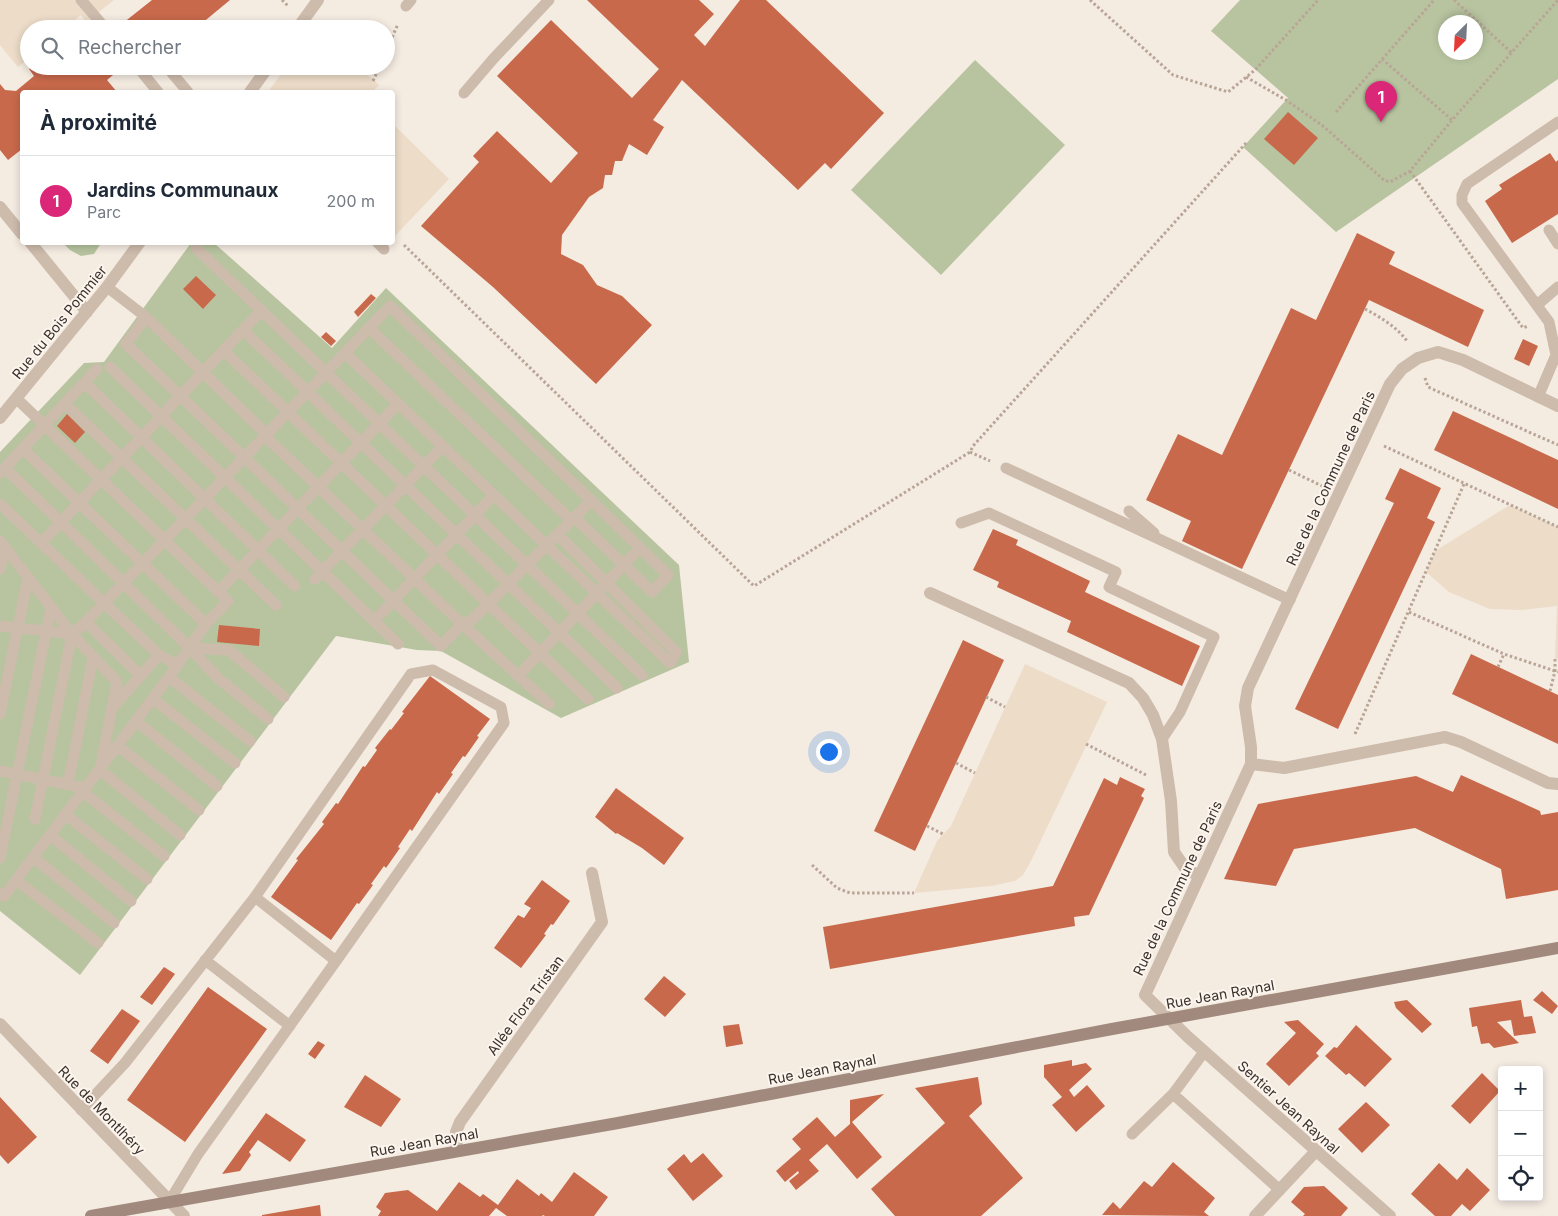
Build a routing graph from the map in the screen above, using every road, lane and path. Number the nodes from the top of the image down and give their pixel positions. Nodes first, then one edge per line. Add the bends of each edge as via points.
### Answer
1 (81, 0) edge
2 (318, 0) edge
3 (549, 0) edge
4 (1090, 0) edge
5 (1318, 0) edge
6 (1434, 0) edge
7 (1454, 0) edge
8 (1558, 0) edge
9 (408, 3) edge
10 (98, 20) edge
11 (304, 20) edge
12 (395, 31) edge
13 (1512, 52) junction
14 (1382, 58) junction
15 (144, 75) edge
16 (174, 75) edge
17 (262, 75) edge
18 (376, 75) edge
19 (1246, 77) junction
20 (373, 81) dead end
21 (156, 90) edge
22 (186, 90) edge
23 (251, 90) edge
24 (464, 94) dead end
25 (1336, 112) dead end
26 (1452, 120) junction
27 (1558, 122) edge
28 (1247, 142) dead end
29 (0, 207) edge
30 (1549, 230) dead end
31 (20, 232) edge
32 (402, 242) dead end
33 (1558, 244) edge
34 (32, 245) edge
35 (138, 245) edge
36 (196, 248) dead end
37 (107, 287) junction
38 (1558, 287) edge
39 (1537, 305) junction
40 (1365, 309) dead end
41 (262, 310) junction
42 (87, 312) junction
43 (146, 317) junction
44 (368, 328) junction
45 (244, 330) junction
46 (224, 351) junction
47 (345, 353) junction
48 (1418, 358) junction
49 (110, 367) dead end
50 (97, 369) dead end
51 (326, 372) junction
52 (203, 373) junction
53 (85, 383) junction
54 (308, 392) junction
55 (181, 396) junction
56 (1538, 397) junction
57 (17, 399) junction
58 (65, 404) junction
59 (398, 404) junction
60 (1558, 406) edge
61 (288, 412) junction
62 (161, 416) junction
63 (0, 418) edge
64 (380, 423) junction
65 (45, 425) junction
66 (265, 436) junction
67 (142, 437) junction
68 (1365, 437) junction
69 (361, 442) junction
70 (1558, 445) edge
71 (443, 446) junction
72 (23, 449) junction
73 (244, 457) junction
74 (122, 458) junction
75 (341, 463) junction
76 (424, 466) junction
77 (1006, 468) dead end
78 (1289, 470) dead end
79 (2, 471) edge
80 (225, 477) junction
81 (101, 480) junction
82 (1464, 484) junction
83 (405, 485) junction
84 (318, 487) junction
85 (1338, 494) junction
86 (494, 495) junction
87 (204, 498) junction
88 (591, 500) junction
89 (80, 503) junction
90 (0, 504) edge
91 (386, 506) junction
92 (298, 508) junction
93 (1130, 510) dead end
94 (475, 515) junction
95 (185, 518) junction
96 (572, 518) junction
97 (61, 523) junction
98 (961, 523) dead end
99 (1558, 527) edge
100 (278, 529) junction
101 (363, 529) junction
102 (457, 534) junction
103 (557, 534) junction
104 (163, 540) junction
105 (1161, 540) junction
106 (42, 542) junction
107 (2, 544) edge
108 (546, 545) junction
109 (640, 548) junction
110 (258, 550) junction
111 (342, 551) junction
112 (438, 554) junction
113 (142, 562) junction
114 (527, 564) junction
115 (624, 565) junction
116 (0, 569) edge
117 (239, 570) junction
118 (319, 575) junction
119 (28, 578) junction
120 (414, 579) junction
121 (123, 583) junction
122 (508, 583) junction
123 (607, 583) junction
124 (295, 586) dead end
125 (218, 592) junction
126 (597, 593) junction
127 (930, 593) dead end
128 (394, 600) junction
129 (1290, 600) junction
130 (104, 602) junction
131 (488, 603) junction
132 (276, 605) dead end
133 (51, 608) junction
134 (1408, 612) junction
135 (578, 613) junction
136 (374, 621) junction
137 (86, 622) junction
138 (206, 624) junction
139 (462, 624) junction
140 (0, 626) edge
141 (18, 628) junction
142 (46, 631) junction
143 (560, 633) junction
144 (72, 634) junction
145 (398, 644) dead end
146 (190, 648) junction
147 (540, 653) junction
148 (1504, 654) junction
149 (159, 655) junction
150 (93, 657) junction
151 (1555, 658) dead end
152 (178, 665) junction
153 (1498, 667) dead end
154 (1557, 671) edge
155 (642, 675) dead end
156 (141, 676) junction
157 (518, 676) junction
158 (169, 677) junction
159 (617, 688) dead end
160 (1550, 691) dead end
161 (284, 697) dead end
162 (986, 697) dead end
163 (153, 699) junction
164 (588, 699) dead end
165 (549, 704) dead end
166 (1005, 707) dead end
167 (111, 709) junction
168 (0, 714) edge
169 (268, 719) dead end
170 (136, 720) junction
171 (1162, 738) junction
172 (250, 742) dead end
173 (1086, 744) dead end
174 (118, 746) junction
175 (1356, 754) junction
176 (235, 763) dead end
177 (956, 763) dead end
178 (1251, 764) junction
179 (100, 770) junction
180 (0, 771) edge
181 (975, 772) dead end
182 (17, 774) junction
183 (1168, 776) junction
184 (43, 780) junction
185 (1558, 784) edge
186 (68, 785) junction
187 (217, 786) dead end
188 (84, 790) junction
189 (199, 810) dead end
190 (66, 814) junction
191 (35, 819) dead end
192 (926, 826) dead end
193 (943, 834) dead end
194 (50, 835) junction
195 (180, 835) dead end
196 (164, 856) dead end
197 (33, 857) junction
198 (0, 858) edge
199 (812, 865) dead end
200 (592, 873) dead end
201 (1199, 876) junction
202 (147, 879) dead end
203 (16, 880) junction
204 (0, 893) edge
205 (914, 893) dead end
206 (255, 897) junction
207 (131, 901) dead end
208 (114, 922) dead end
209 (98, 944) dead end
210 (1558, 948) edge
211 (206, 960) junction
212 (336, 961) junction
213 (1170, 1018) junction
214 (0, 1024) edge
215 (290, 1026) junction
216 (1204, 1052) junction
217 (1173, 1094) junction
218 (81, 1110) junction
219 (1132, 1134) dead end
220 (457, 1151) junction
221 (1316, 1151) junction
222 (1280, 1190) junction
223 (169, 1202) junction
224 (92, 1216) edge
225 (184, 1216) edge
226 (1255, 1216) edge
227 (1390, 1216) edge

1 - 10 lane
2 - 11 street
3 - 24 lane
4 - 19 path via 1173,75 1228,92
5 - 19 path
6 - 14 path
7 - 13 path
8 - 13 path
9 - 12 path
13 - 26 path
14 - 25 path
14 - 26 path
15 - 21 lane
16 - 22 lane
17 - 23 street
18 - 20 path
19 - 26 path via 1323,126 1390,182 1410,171
27 - 39 lane via 1466,184 1462,194 1462,203
28 - 32 path via 970,452 754,586
29 - 31 street
30 - 33 lane
34 - 42 street
35 - 37 street, Rue du Bois Pommier
36 - 41 lane
37 - 42 street, Rue du Bois Pommier
37 - 43 lane
38 - 39 lane
39 - 56 lane via 1549,322 1556,355
40 - 48 path via 1382,318 1403,336
41 - 45 lane
41 - 51 lane
42 - 57 street, Rue du Bois Pommier
43 - 52 lane
43 - 55 lane via 126,344
44 - 47 lane
44 - 88 lane via 390,306
44 - 96 lane
45 - 46 lane
45 - 54 lane
46 - 52 lane
46 - 61 lane
47 - 51 lane
47 - 59 lane
48 - 56 street, Rue de la Commune de Paris via 1438,352 1463,360
48 - 68 street, Rue de la Commune de Paris via 1402,369 1390,384
48 - 70 path via 1428,387
49 - 62 lane
50 - 53 lane
51 - 54 lane
51 - 64 lane
52 - 55 lane
52 - 66 lane
53 - 58 lane
53 - 67 lane
54 - 61 lane
54 - 69 lane
55 - 62 lane
55 - 73 lane
56 - 60 street, Rue de la Commune de Paris
57 - 63 street, Rue du Bois Pommier
57 - 65 lane
58 - 65 lane
58 - 74 lane
59 - 64 lane
59 - 71 lane
61 - 66 lane
61 - 75 lane
62 - 67 lane
62 - 80 lane
64 - 69 lane
64 - 76 lane
65 - 72 lane
65 - 81 lane
66 - 73 lane
66 - 84 lane
67 - 74 lane
67 - 87 lane
68 - 82 path
68 - 85 street, Rue de la Commune de Paris
69 - 75 lane
69 - 83 lane
71 - 76 lane
71 - 86 lane
72 - 79 lane
72 - 89 lane
73 - 80 lane
73 - 92 lane
74 - 81 lane
74 - 95 lane
75 - 84 lane
75 - 91 lane
76 - 83 lane
76 - 94 lane
77 - 105 lane
78 - 85 path
79 - 97 lane
80 - 87 lane
80 - 100 lane
81 - 89 lane
81 - 104 lane
82 - 99 path
82 - 134 path
83 - 91 lane
83 - 102 lane
84 - 92 lane
84 - 101 lane
85 - 129 street, Rue de la Commune de Paris
86 - 94 lane
86 - 108 lane
87 - 95 lane
87 - 110 lane
88 - 96 lane
88 - 109 lane
89 - 97 lane
89 - 113 lane
90 - 106 lane
91 - 101 lane
91 - 112 lane
92 - 100 lane
92 - 111 lane
93 - 105 lane
94 - 102 lane
94 - 114 lane
95 - 104 lane
95 - 117 lane
96 - 103 lane
96 - 115 lane
97 - 106 lane
97 - 121 lane
98 - 171 lane via 989,513 1116,572 1109,587 1214,637 1180,712
100 - 110 lane
100 - 118 lane
101 - 111 lane
101 - 120 lane
102 - 112 lane
102 - 122 lane
103 - 108 lane
103 - 123 lane
104 - 113 lane
104 - 125 lane
105 - 129 lane
106 - 130 lane
107 - 116 lane
107 - 119 lane
108 - 114 lane
108 - 126 lane
109 - 115 lane
109 - 115 lane via 668,575 652,592
110 - 117 lane
110 - 124 lane
111 - 118 lane
111 - 128 lane
112 - 120 lane
112 - 131 lane
113 - 121 lane
113 - 138 lane
114 - 122 lane
114 - 135 lane
115 - 123 lane
117 - 125 lane
117 - 132 lane
118 - 136 lane
119 - 133 lane
119 - 141 lane
120 - 128 lane
120 - 139 lane
121 - 130 lane
121 - 146 lane
122 - 131 lane
122 - 143 lane
123 - 126 lane
123 - 126 lane via 676,652 670,662
125 - 138 lane via 228,601
126 - 135 lane
127 - 171 street via 1129,683 1143,698
128 - 136 lane
128 - 139 lane via 441,646
129 - 178 street, Rue de la Commune de Paris via 1248,688 1246,706
130 - 137 lane
130 - 149 lane
131 - 139 lane via 472,620
131 - 147 lane
133 - 142 lane
133 - 144 lane
134 - 148 path
134 - 175 path via 1355,734
135 - 143 lane
135 - 155 lane
136 - 145 lane
137 - 144 lane
137 - 156 lane
138 - 146 lane
139 - 157 lane
140 - 141 lane
141 - 142 lane
141 - 168 lane
142 - 144 lane
142 - 182 lane
143 - 147 lane
143 - 159 lane
144 - 150 lane
144 - 184 lane
146 - 152 lane
146 - 161 lane via 229,650
146 - 169 lane via 218,678
147 - 157 lane
147 - 164 lane
148 - 153 path
148 - 154 path
149 - 152 lane
149 - 156 lane
150 - 167 lane via 118,682
150 - 186 lane
151 - 154 path
152 - 158 lane
154 - 160 path
156 - 167 lane
157 - 165 lane
158 - 163 lane
158 - 172 lane
162 - 166 path
163 - 170 lane
163 - 176 lane
167 - 179 lane
170 - 174 lane
170 - 187 lane
171 - 183 street
173 - 183 path via 1150,777
174 - 179 lane
174 - 189 lane
175 - 178 street via 1284,768
175 - 185 street via 1445,737 1548,783
177 - 181 path
178 - 201 street, Rue de la Commune de Paris
179 - 188 lane
179 - 195 lane
180 - 182 lane
182 - 184 lane
182 - 198 lane
183 - 201 street via 1174,852 1185,868
184 - 186 lane
184 - 191 lane
186 - 188 lane
188 - 190 lane
188 - 196 lane
190 - 194 lane
190 - 202 lane
192 - 193 path
194 - 197 lane
194 - 207 lane
197 - 203 lane
197 - 208 lane
199 - 205 path via 837,888 850,893
200 - 220 street, Allée Flora Tristan via 602,922 460,1122 456,1132
201 - 213 street, Rue de la Commune de Paris via 1145,995
203 - 204 lane via 4,896
203 - 209 lane
206 - 211 lane
206 - 212 lane
206 - 212 lane via 411,674 433,670 501,707 504,723
210 - 213 street, Rue Jean Raynal
211 - 215 lane
211 - 218 lane via 125,1064
212 - 215 lane
213 - 216 street, Sentier Jean Raynal
213 - 220 street, Rue Jean Raynal
214 - 218 street, Rue de Montlhéry
215 - 223 lane via 198,1154
216 - 217 lane
216 - 221 street, Sentier Jean Raynal
217 - 219 lane
217 - 222 lane
218 - 223 street, Rue de Montlhéry
220 - 223 street, Rue Jean Raynal
221 - 222 street
221 - 227 street, Sentier Jean Raynal
222 - 226 street
223 - 224 street, Rue Jean Raynal
223 - 225 street, Rue de Montlhéry

